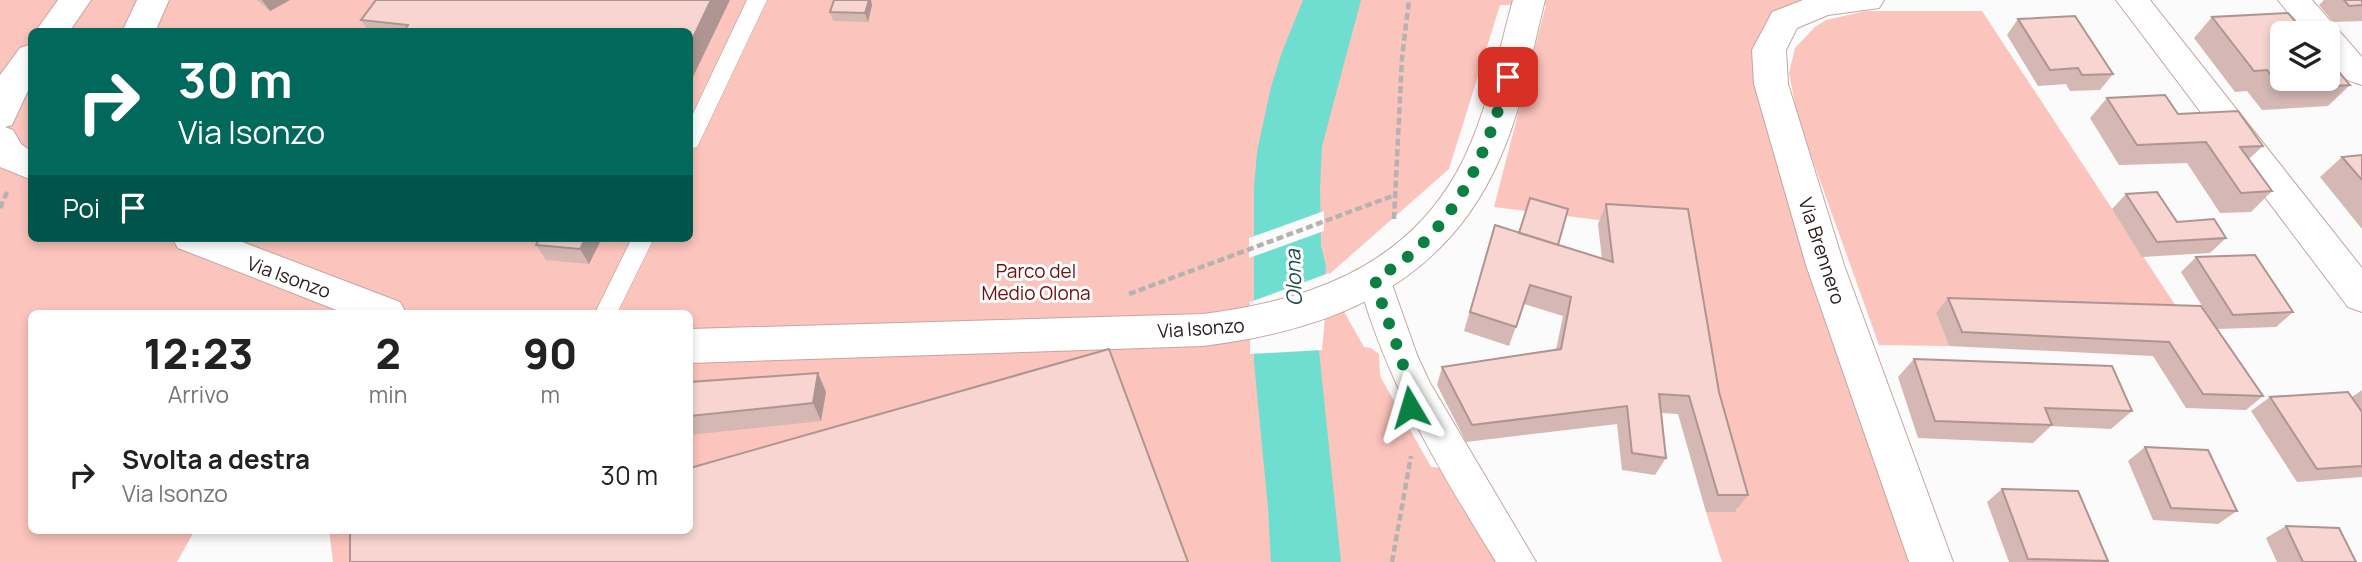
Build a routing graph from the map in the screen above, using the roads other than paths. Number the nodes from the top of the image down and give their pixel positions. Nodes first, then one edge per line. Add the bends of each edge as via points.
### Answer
1 (75, 0) edge
2 (153, 0) edge
3 (757, 0) edge
4 (1529, 0) edge
5 (1868, 0) edge
6 (2132, 0) edge
7 (2294, 0) edge
8 (2312, 21) edge
9 (54, 28) edge
10 (140, 28) edge
11 (2340, 54) edge
12 (28, 62) edge
13 (2362, 73) edge
14 (0, 116) edge
15 (693, 130) edge
16 (0, 139) edge
17 (28, 165) edge
18 (200, 242) edge
19 (641, 242) edge
20 (1378, 277) junction
21 (2362, 296) edge
22 (378, 310) edge
23 (608, 310) edge
24 (693, 346) edge
25 (1517, 562) edge
26 (1931, 562) edge

1 - 9 street
2 - 10 street
3 - 15 lane
4 - 20 street, Via Isonzo via 1494,129 1473,178 1438,226
5 - 26 street, Via Brennero via 1824,4 1784,20 1769,50 1771,84 1825,265
6 - 21 street
7 - 8 street
11 - 13 street
12 - 14 street via 11,85
16 - 17 street via 12,157
18 - 22 street, Via Isonzo
19 - 23 lane
20 - 24 street, Via Isonzo via 1346,296 1283,318 1203,330
20 - 25 street via 1382,310 1410,382

